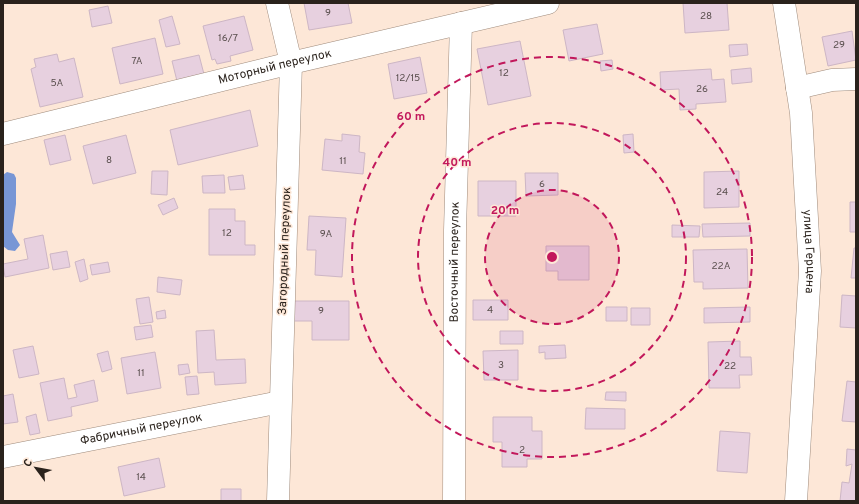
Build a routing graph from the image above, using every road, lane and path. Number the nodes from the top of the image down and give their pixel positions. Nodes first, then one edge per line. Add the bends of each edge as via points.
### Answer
1 (277, 3) edge
2 (548, 3) edge
3 (784, 3) edge
4 (461, 23) junction
5 (291, 63) junction
6 (856, 79) edge
7 (797, 88) junction
8 (3, 134) edge
9 (280, 402) junction
10 (3, 457) edge
11 (278, 501) edge
12 (454, 501) edge
13 (796, 501) edge

1 - 5 street, Загородный переулок
2 - 4 street, Моторный переулок
3 - 7 street, улица Герцена
4 - 5 street, Моторный переулок
4 - 12 street, Восточный переулок via 455,230
5 - 8 street, Моторный переулок
5 - 9 street, Загородный переулок
6 - 7 street via 832,80
7 - 13 street, улица Герцена via 801,114 810,271
9 - 10 street, Фабричный переулок
9 - 11 street, Загородный переулок

